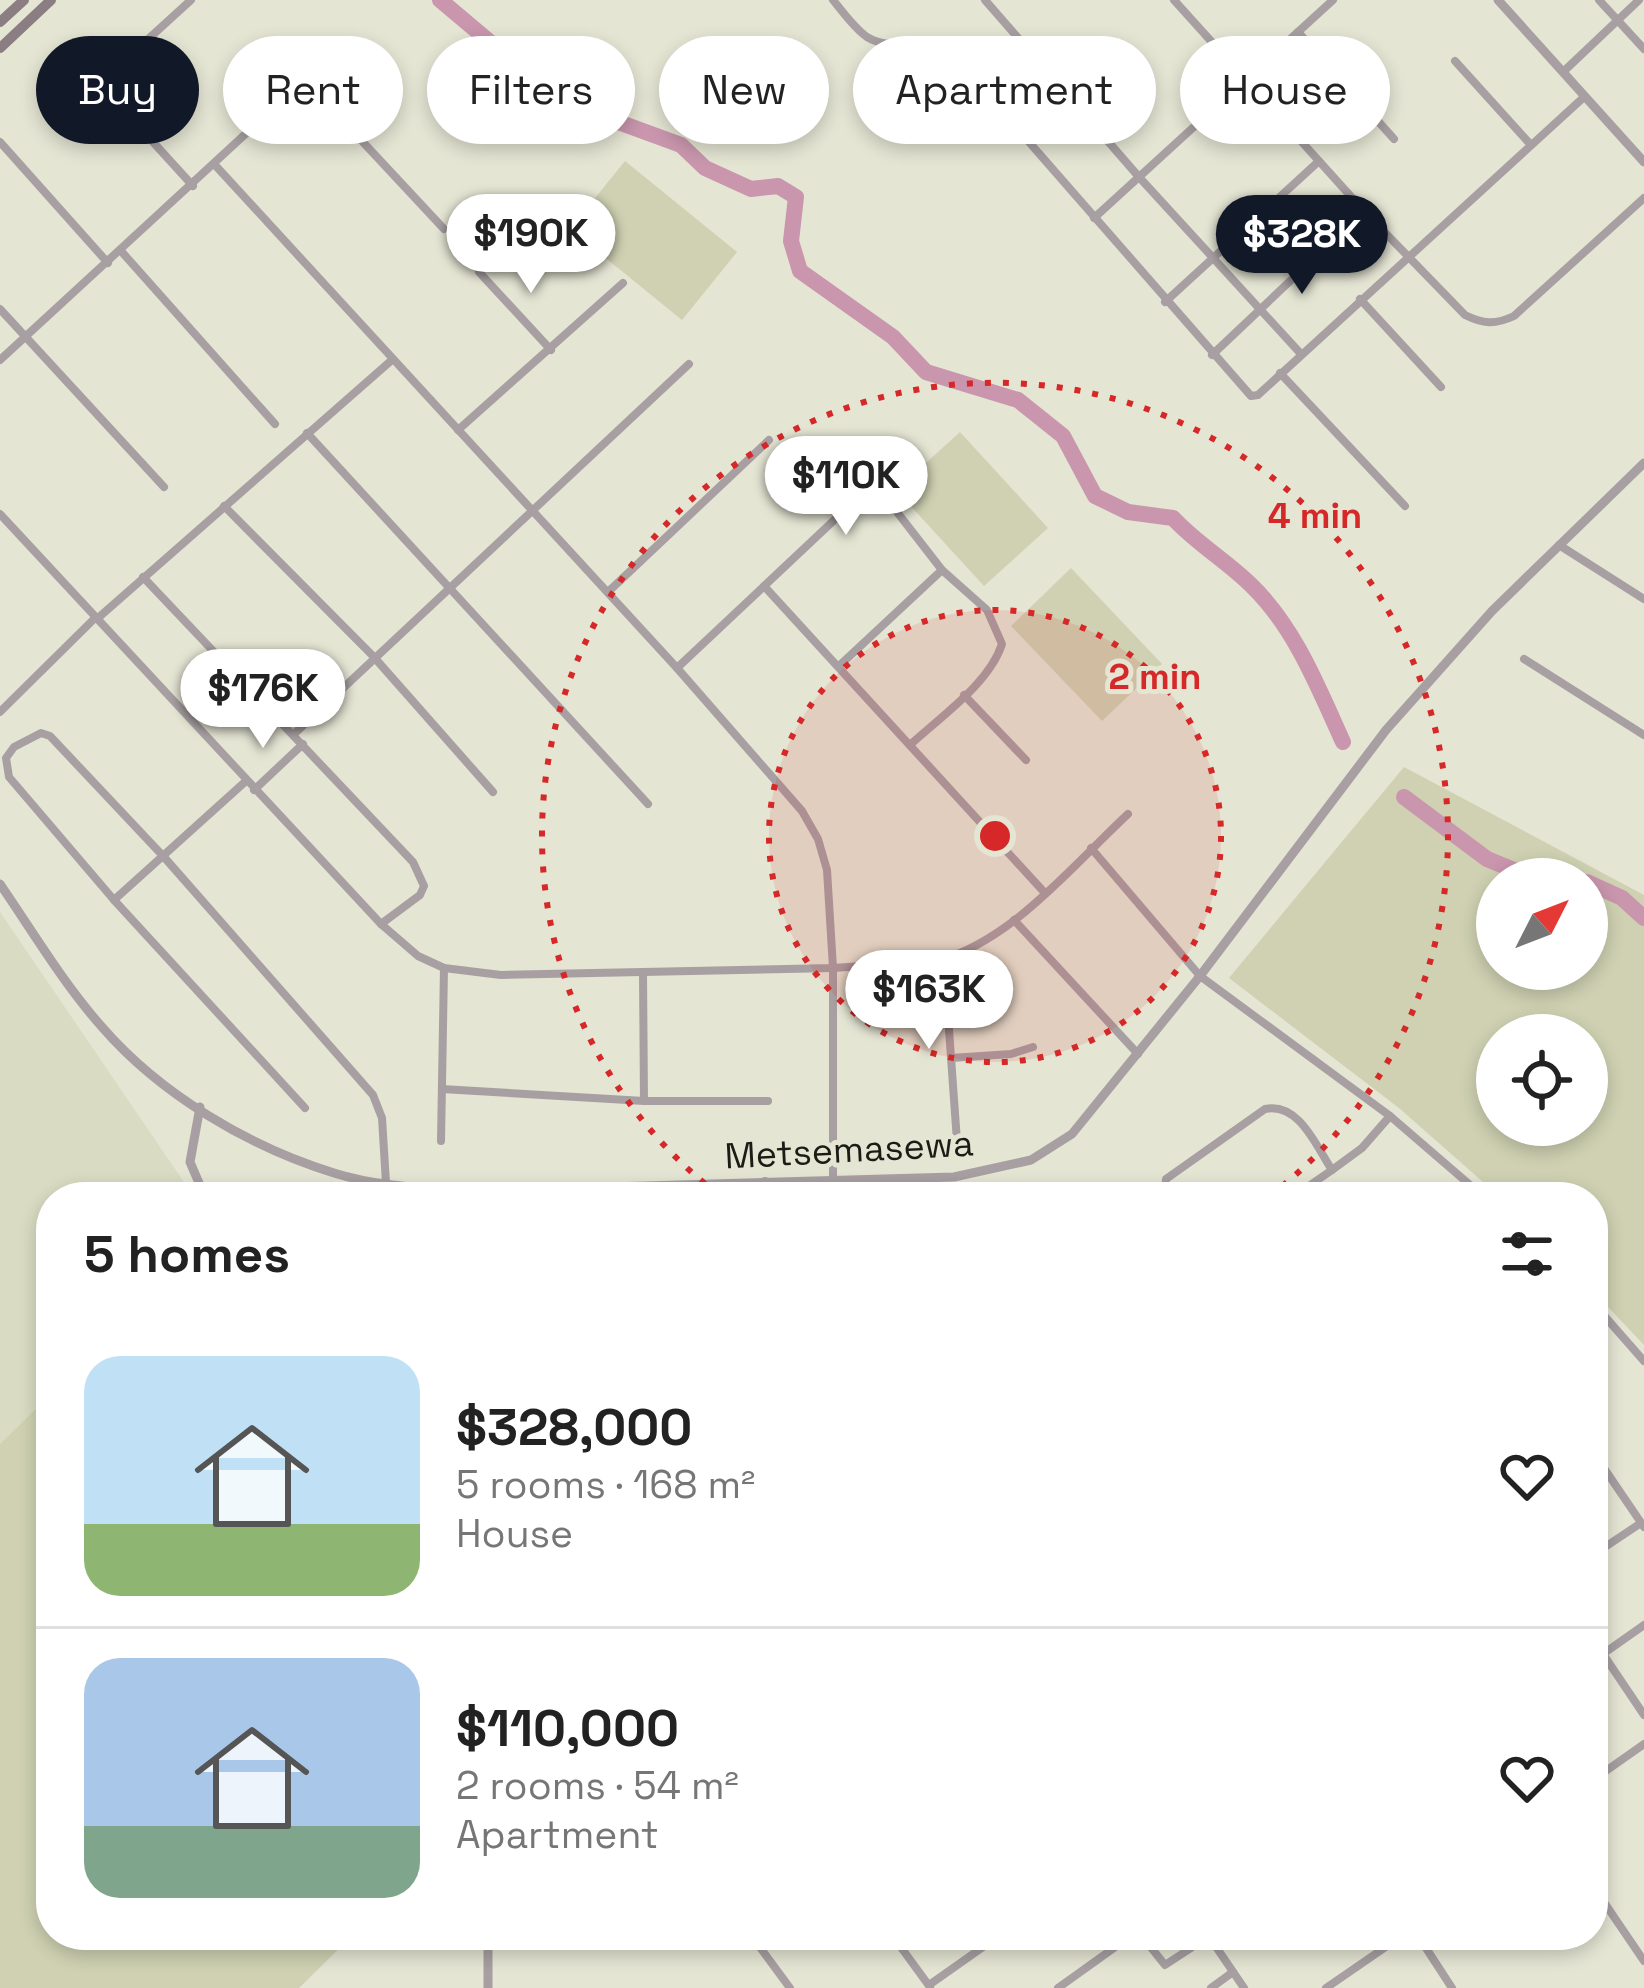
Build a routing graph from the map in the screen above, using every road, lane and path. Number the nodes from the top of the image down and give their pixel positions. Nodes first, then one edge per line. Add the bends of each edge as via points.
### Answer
1 (23, 0) edge
2 (51, 0) edge
3 (191, 0) edge
4 (833, 0) edge
5 (985, 0) edge
6 (1174, 0) edge
7 (1333, 0) edge
8 (1498, 0) edge
9 (1600, 0) edge
10 (1639, 0) edge
11 (1617, 20) junction
12 (0, 22) edge
13 (1298, 32) junction
14 (151, 36) edge
15 (1206, 36) edge
16 (1294, 36) edge
17 (0, 48) edge
18 (1644, 49) edge
19 (1455, 61) dead end
20 (1563, 72) junction
21 (1584, 97) junction
22 (1394, 139) dead end
23 (1180, 140) edge
24 (0, 142) edge
25 (155, 144) edge
26 (238, 144) edge
27 (365, 144) edge
28 (1303, 144) edge
29 (1531, 145) junction
30 (1318, 161) junction
31 (1644, 162) edge
32 (215, 165) junction
33 (1139, 178) junction
34 (193, 186) junction
35 (1644, 198) edge
36 (1364, 211) junction
37 (1094, 218) junction
38 (444, 229) dead end
39 (122, 251) junction
40 (1406, 256) junction
41 (1213, 259) junction
42 (108, 263) junction
43 (478, 272) dead end
44 (623, 283) dead end
45 (1360, 299) junction
46 (1165, 302) junction
47 (1259, 307) junction
48 (0, 309) edge
49 (26, 338) junction
50 (551, 350) junction
51 (1301, 354) junction
52 (1212, 355) junction
53 (393, 359) junction
54 (0, 361) edge
55 (689, 364) dead end
56 (1280, 373) junction
57 (1441, 387) dead end
58 (275, 424) dead end
59 (458, 430) junction
60 (307, 433) junction
61 (769, 440) dead end
62 (1644, 463) edge
63 (164, 487) dead end
64 (224, 506) junction
65 (1405, 506) dead end
66 (532, 511) junction
67 (0, 514) edge
68 (1557, 544) junction
69 (941, 570) junction
70 (143, 577) junction
71 (764, 586) junction
72 (450, 589) junction
73 (608, 592) junction
74 (1644, 599) edge
75 (97, 618) junction
76 (373, 656) junction
77 (1524, 659) dead end
78 (839, 666) junction
79 (677, 668) junction
80 (964, 695) junction
81 (0, 712) edge
82 (294, 734) junction
83 (1644, 735) edge
84 (302, 743) junction
85 (910, 745) junction
86 (1026, 760) dead end
87 (245, 781) junction
88 (254, 790) junction
89 (493, 791) dead end
90 (648, 804) dead end
91 (1128, 814) dead end
92 (1091, 848) junction
93 (164, 857) junction
94 (0, 884) edge
95 (1044, 892) junction
96 (115, 900) junction
97 (1014, 920) junction
98 (380, 924) junction
99 (944, 959) junction
100 (444, 968) junction
101 (833, 968) junction
102 (644, 974) junction
103 (1200, 976) junction
104 (1033, 1046) dead end
105 (1138, 1054) junction
106 (951, 1058) junction
107 (442, 1090) junction
108 (644, 1101) junction
109 (768, 1101) dead end
110 (200, 1108) junction
111 (305, 1108) dead end
112 (1390, 1116) junction
113 (441, 1141) dead end
114 (957, 1141) dead end
115 (1332, 1170) junction
116 (833, 1179) junction
117 (765, 1181) joint
118 (199, 1182) edge
119 (381, 1182) edge
120 (386, 1182) edge
121 (751, 1182) edge
122 (1166, 1182) edge
123 (1315, 1182) edge
124 (1467, 1182) edge
125 (1608, 1321) edge
126 (1644, 1361) edge
127 (1608, 1474) edge
128 (1643, 1525) edge
129 (1608, 1546) edge
130 (1644, 1625) edge
131 (1608, 1650) edge
132 (1608, 1661) edge
133 (1644, 1715) edge
134 (1644, 1744) edge
135 (1608, 1769) edge
136 (1608, 1907) edge
137 (488, 1950) edge
138 (762, 1950) edge
139 (903, 1950) edge
140 (980, 1950) edge
141 (1111, 1950) edge
142 (1153, 1950) edge
143 (1188, 1950) edge
144 (1218, 1950) edge
145 (1380, 1950) edge
146 (1427, 1950) edge
147 (1642, 1955) edge
148 (1233, 1972) junction
149 (930, 1987) edge
150 (488, 1988) edge
151 (790, 1988) edge
152 (1058, 1988) edge
153 (1211, 1988) edge
154 (1244, 1988) edge
155 (1326, 1988) edge
156 (1452, 1988) edge

1 - 12 main road
2 - 17 main road
3 - 14 street
4 - 37 street via 873,40 953,55
5 - 33 street
6 - 15 street
7 - 13 street
8 - 20 street
9 - 11 street
10 - 11 street
11 - 18 street
11 - 20 street
13 - 16 street
13 - 22 street
19 - 29 street
20 - 21 street
21 - 29 street
21 - 31 street
23 - 33 street
24 - 42 street
25 - 34 street
26 - 32 street
27 - 38 street
28 - 30 street
29 - 40 street
30 - 36 street
30 - 41 street
32 - 34 street
32 - 53 street
33 - 37 street
33 - 41 street
34 - 39 street
35 - 40 street via 1501,322 1465,315
36 - 40 street
36 - 47 street
37 - 46 street
39 - 42 street
39 - 58 street
40 - 45 street
41 - 46 street
41 - 47 street
42 - 49 street
43 - 50 street
44 - 50 street
45 - 51 street
45 - 57 street
46 - 52 street
47 - 51 street
47 - 52 street
48 - 49 street
49 - 54 street
49 - 63 street
50 - 59 street
51 - 56 street
52 - 56 street via 1251,396
53 - 59 street
53 - 60 street
55 - 66 street
56 - 65 street
59 - 66 street
60 - 64 street
60 - 72 street
61 - 73 street
62 - 68 street, Metsemasewa
64 - 70 street
64 - 76 street
66 - 72 street
66 - 73 street
67 - 75 street
68 - 74 street
68 - 103 street, Metsemasewa via 1386,730
69 - 71 street via 890,503 869,491
69 - 78 street
69 - 80 street via 987,610 1002,644
70 - 75 street
70 - 82 street
71 - 78 street
71 - 79 street
72 - 76 street
72 - 90 street
73 - 79 street
75 - 81 street
75 - 87 street
76 - 82 street
76 - 89 street
77 - 83 street
78 - 85 street
79 - 101 street via 818,839
80 - 85 street
80 - 86 street
82 - 84 street
84 - 88 street
84 - 98 street via 422,877 419,895
85 - 95 street
87 - 88 street
87 - 93 street
88 - 98 street
91 - 92 street
92 - 95 street
92 - 103 street
93 - 96 street
93 - 96 street via 50,736 14,747 6,758 9,777
93 - 120 street via 373,1095
94 - 110 street, Metsemasewa via 104,1029 155,1080
95 - 97 street
96 - 111 street
97 - 99 street
97 - 105 street
98 - 100 street
99 - 101 street
99 - 106 street
100 - 102 street
100 - 107 street
101 - 102 street
101 - 116 street
102 - 108 street
103 - 105 street, Metsemasewa
103 - 112 street
104 - 106 street
105 - 116 street, Metsemasewa via 1072,1134 1030,1160 954,1178
106 - 114 street
107 - 108 street
107 - 113 street
108 - 109 street
110 - 118 street via 190,1162
110 - 119 street, Metsemasewa via 291,1156
112 - 115 street
112 - 124 street
115 - 122 street via 1298,1119 1275,1107
115 - 123 street
116 - 117 street, Metsemasewa
117 - 121 street, Metsemasewa
125 - 126 street
127 - 128 street
128 - 129 street
130 - 131 street
132 - 133 street
134 - 135 street
136 - 147 street
137 - 150 street
138 - 151 street
139 - 149 street
140 - 149 street
141 - 152 street
142 - 143 street via 1165,1965
144 - 148 street
145 - 155 street
146 - 156 street
148 - 153 street
148 - 154 street

